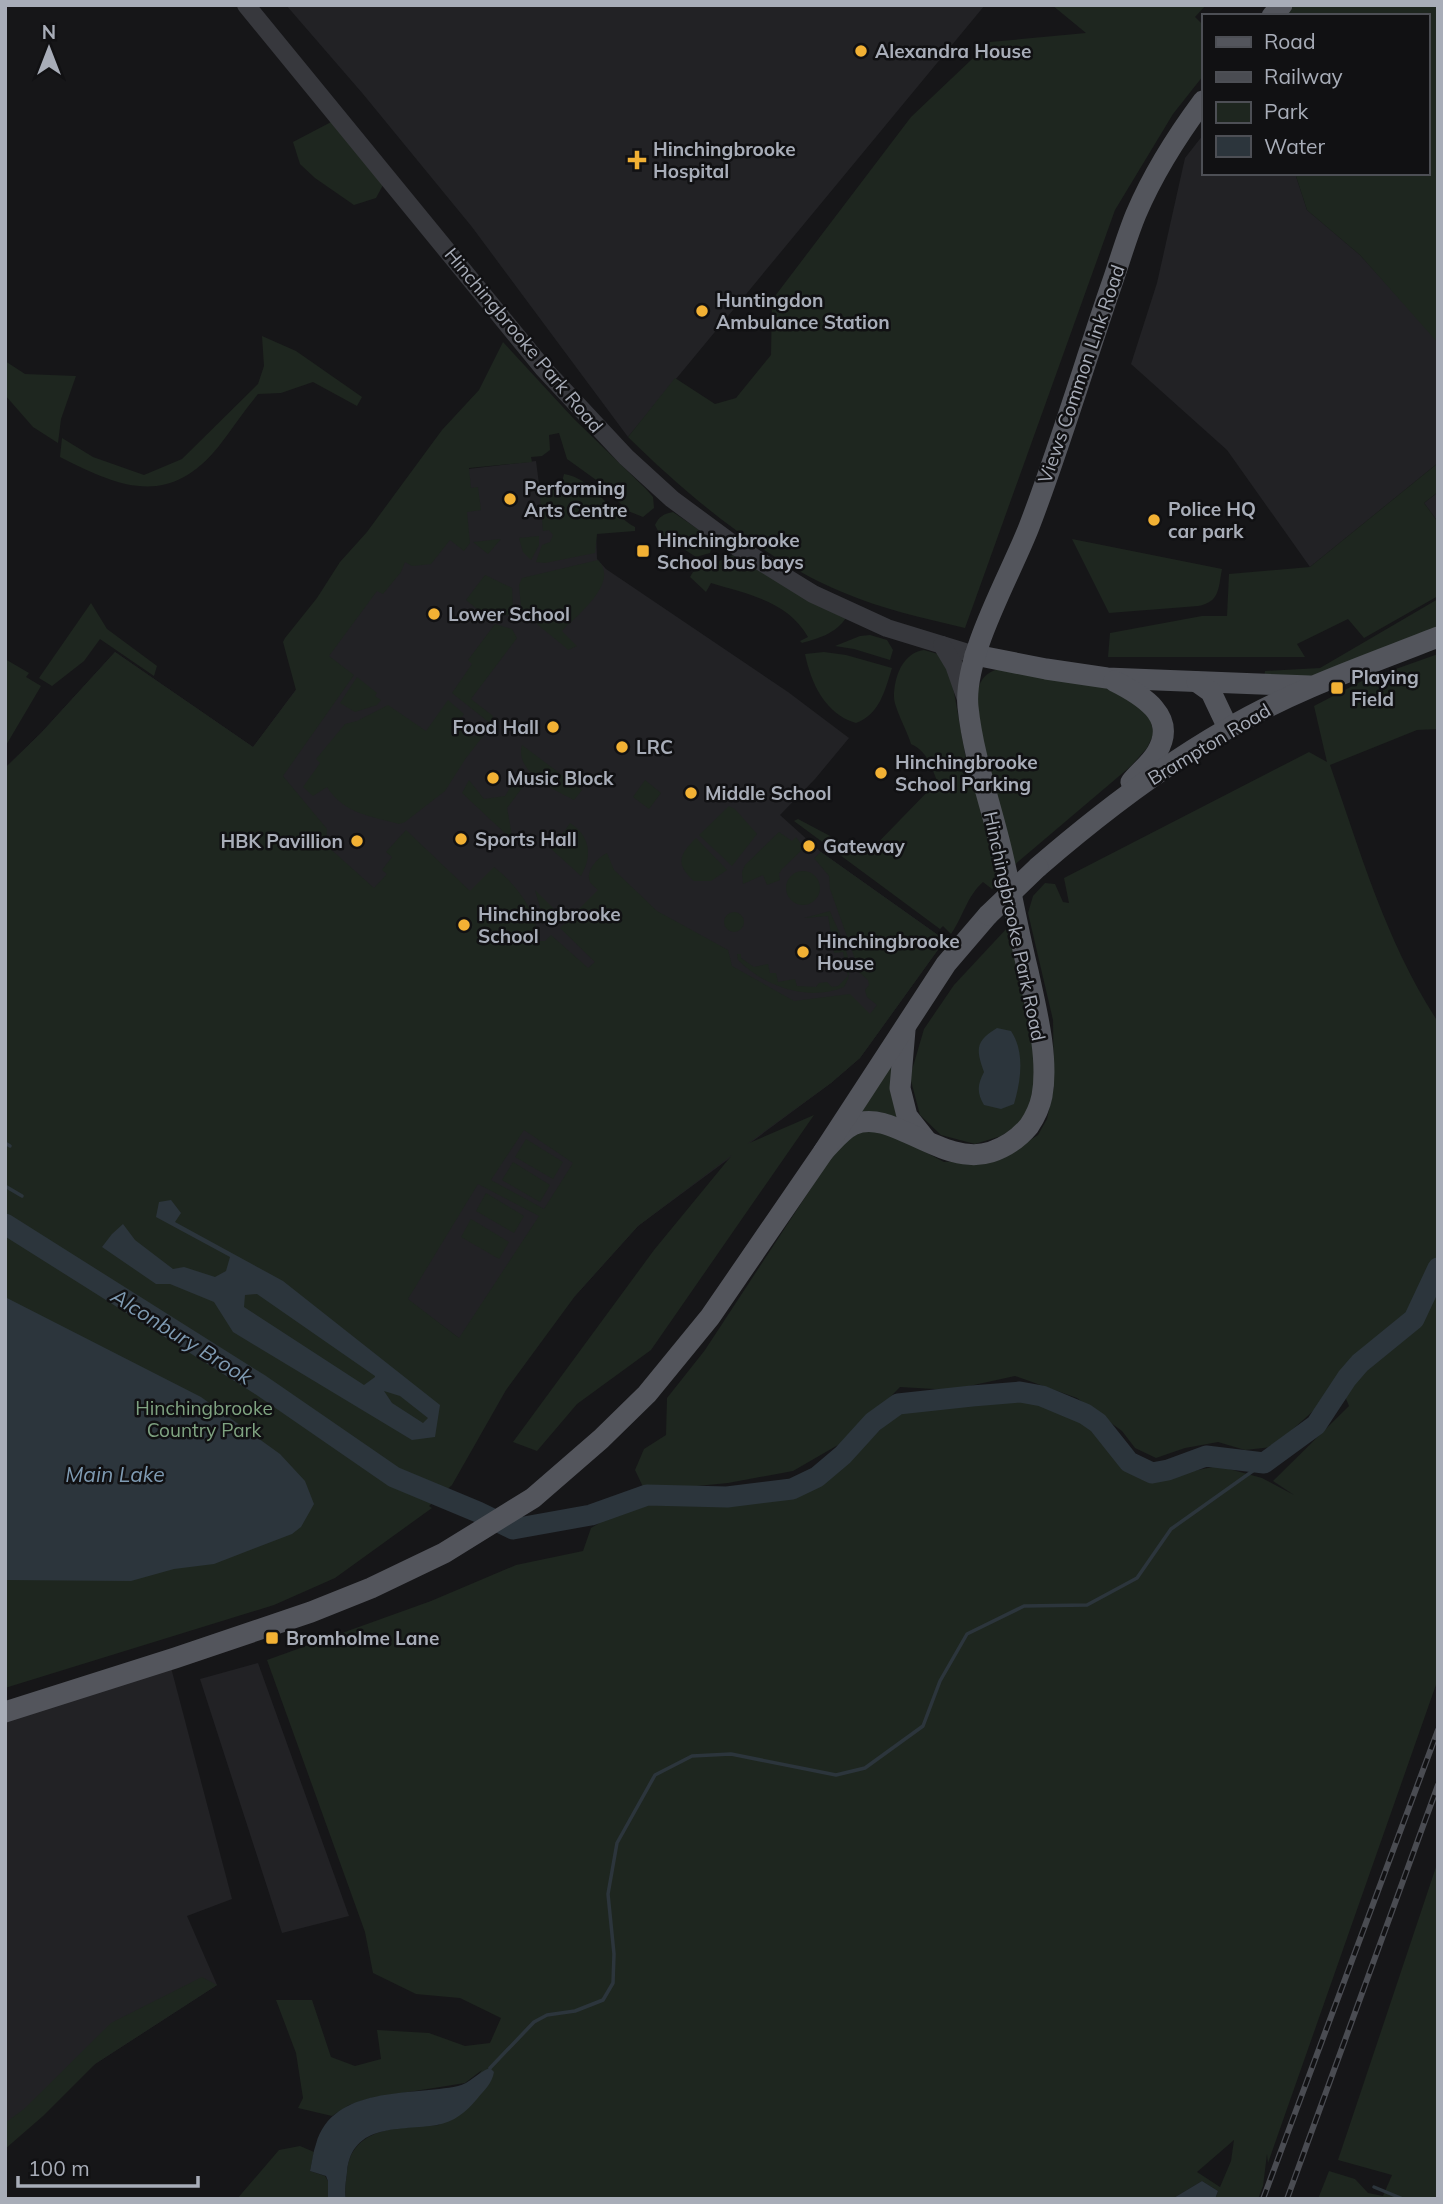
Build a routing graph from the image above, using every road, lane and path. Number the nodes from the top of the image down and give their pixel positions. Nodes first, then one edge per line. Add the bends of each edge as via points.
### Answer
1 (246, 5) edge
2 (1202, 102) edge
3 (1438, 637) edge
4 (942, 645) junction
5 (975, 655) junction
6 (1107, 678) junction
7 (1197, 682) junction
8 (1314, 687) junction
9 (968, 706) junction
10 (1228, 728) junction
11 (1109, 807) junction
12 (906, 1024) junction
13 (927, 1142) junction
14 (824, 1151) junction
15 (5, 1712) edge

1 - 4 street, Hinchingbrooke Park Road via 542,368 626,457 709,528 813,594 887,628
2 - 5 main road, Views Common Link Road via 1178,135 1136,213 1029,526
3 - 8 main road, Brampton Road
4 - 5 street, Hinchingbrooke Park Road
4 - 9 street
5 - 6 main road, Hinchingbrooke Park Road
5 - 9 main road, Hinchingbrooke Park Road
6 - 7 main road
6 - 11 main road via 1153,705 1163,730 1156,755
7 - 8 main road
7 - 10 main road via 1211,692
8 - 10 main road, Brampton Road
9 - 13 main road, Hinchingbrooke Park Road via 1035,1004 1044,1080 1032,1120 1001,1148 968,1155
10 - 11 main road, Brampton Road
11 - 12 main road, Brampton Road, bridge via 988,915 946,964
12 - 13 main road via 900,1088 908,1116
12 - 14 main road, Brampton Road
13 - 14 main road, Hinchingbrooke Park Road via 872,1121 854,1124
14 - 15 main road via 732,1287 668,1369 601,1439 533,1498 474,1535 371,1588

